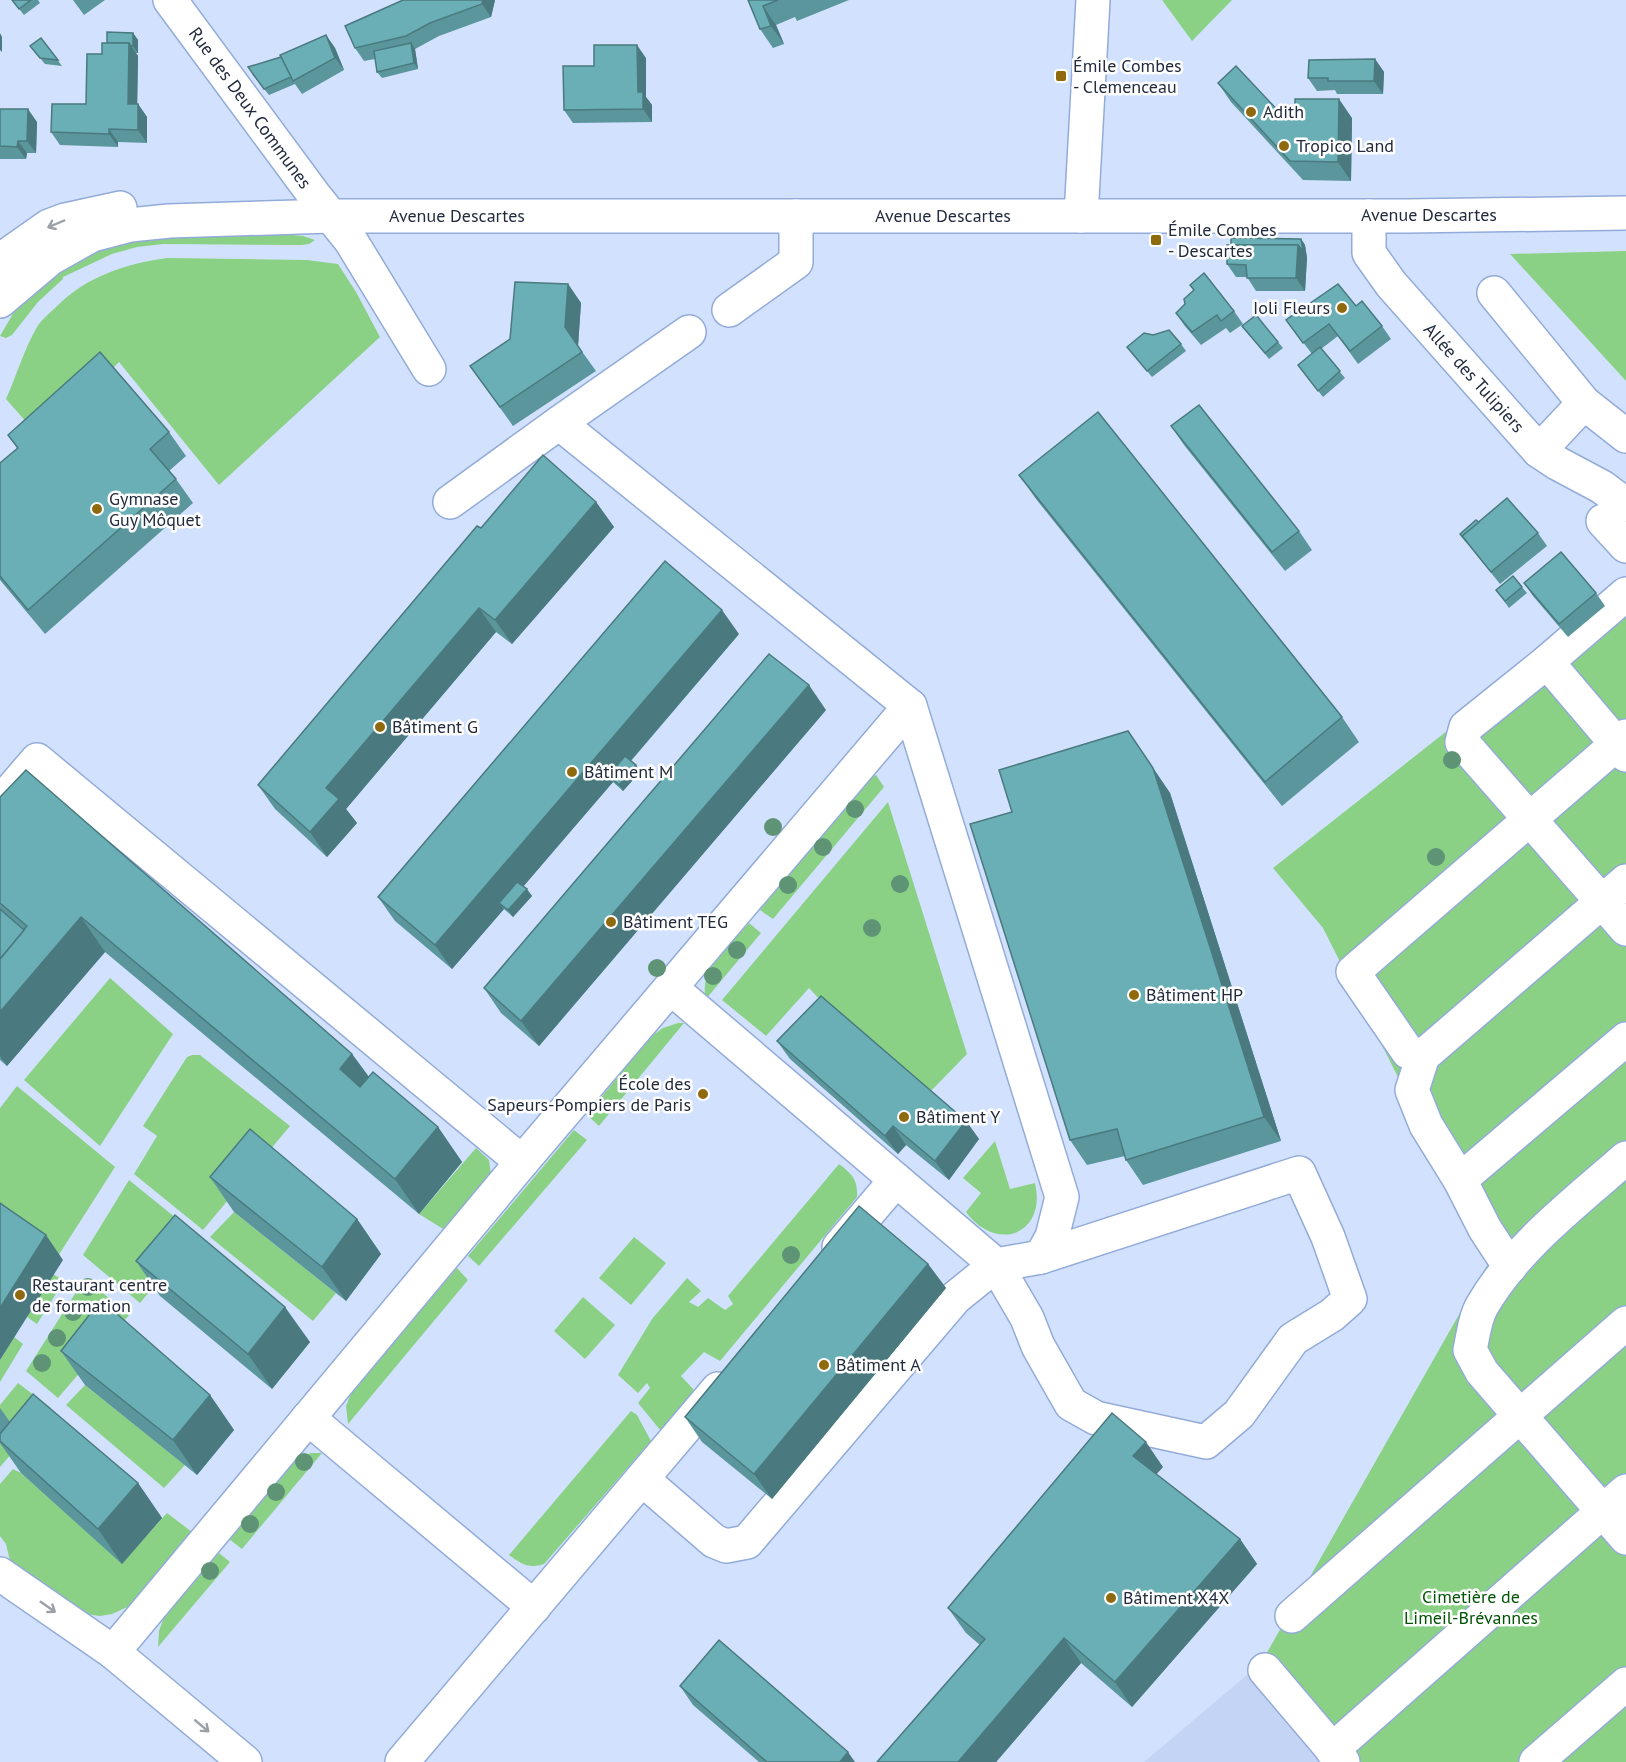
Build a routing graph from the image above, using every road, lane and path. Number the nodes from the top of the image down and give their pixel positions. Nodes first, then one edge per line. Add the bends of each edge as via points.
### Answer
1 (170, 0) edge
2 (1093, 0) edge
3 (1626, 213) edge
4 (331, 216) junction
5 (796, 216) junction
6 (1081, 216) junction
7 (1369, 216) junction
8 (259, 217) junction
9 (51, 258) junction
10 (2, 259) edge
11 (1494, 293) dead end
12 (0, 300) edge
13 (729, 310) dead end
14 (689, 332) dead end
15 (429, 369) dead end
16 (1584, 403) junction
17 (559, 423) junction
18 (1626, 435) edge
19 (1539, 451) junction
20 (450, 502) dead end
21 (1615, 513) edge
22 (1626, 546) edge
23 (1626, 594) edge
24 (1547, 662) junction
25 (910, 706) junction
26 (1623, 745) edge
27 (0, 803) edge
28 (1528, 819) junction
29 (1626, 881) edge
30 (1602, 902) junction
31 (1626, 929) edge
32 (671, 988) junction
33 (1626, 1039) edge
34 (1423, 1056) junction
35 (1626, 1158) edge
36 (522, 1162) junction
37 (896, 1180) junction
38 (1460, 1180) junction
39 (1041, 1257) junction
40 (996, 1265) junction
41 (1510, 1267) junction
42 (819, 1271) edge
43 (1626, 1323) edge
44 (734, 1370) edge
45 (1520, 1415) junction
46 (308, 1418) junction
47 (642, 1479) junction
48 (1615, 1501) edge
49 (1626, 1538) edge
50 (0, 1574) edge
51 (534, 1607) junction
52 (1292, 1616) dead end
53 (112, 1652) junction
54 (1265, 1670) dead end
55 (1626, 1684) edge
56 (1337, 1756) edge
57 (245, 1762) edge
58 (402, 1762) edge
59 (1536, 1762) edge

1 - 4 main road, Rue des Deux Communes
2 - 6 main road
3 - 7 main road, Avenue Descartes
4 - 5 main road, Avenue Descartes
4 - 8 main road, Avenue Descartes
4 - 15 main road, Rue des Deux Communes via 351,241
5 - 6 main road, Avenue Descartes
5 - 13 main road via 796,262
6 - 7 main road, Avenue Descartes
7 - 19 main road, Allée des Tulipiers via 1369,253 1391,284
8 - 9 main road via 130,225 92,235
8 -> 10 main road via 176,207 120,208 49,226
9 - 10 main road
9 - 12 main road
10 - 12 main road
11 - 16 main road
14 - 17 main road
16 - 18 main road
16 - 19 main road
17 - 20 main road
17 - 25 main road
19 - 21 main road, Allée des Tulipiers via 1602,487
21 - 22 main road, Allée des Tulipiers
23 - 24 main road
24 - 26 main road
24 - 28 main road via 1466,727 1462,742
25 - 32 main road
25 - 39 main road via 1062,1197 1052,1237
26 - 28 main road
27 - 36 main road via 37,760
28 - 30 main road
28 - 34 main road via 1353,972 1407,1052
29 - 30 main road
30 - 31 main road
30 - 34 main road
32 - 36 main road
32 - 37 main road
33 - 38 main road
34 - 38 main road via 1412,1090 1426,1125
35 - 41 main road
36 - 46 main road
37 - 40 main road
37 - 42 main road
38 - 41 main road
39 - 40 main road
39 - 40 main road via 1299,1173 1350,1299 1293,1339 1239,1414 1206,1442 1096,1418 1071,1404
40 - 47 main road via 955,1298 747,1542 726,1546 714,1541
41 - 45 main road via 1481,1307 1470,1350 1482,1372
43 - 45 main road
44 - 47 main road
45 - 48 main road
45 - 52 main road
46 - 51 main road
46 - 53 main road
47 - 51 main road
48 - 49 main road
48 - 56 main road
50 -> 53 main road
51 - 58 main road
53 -> 57 main road
54 - 56 main road
55 - 59 main road

